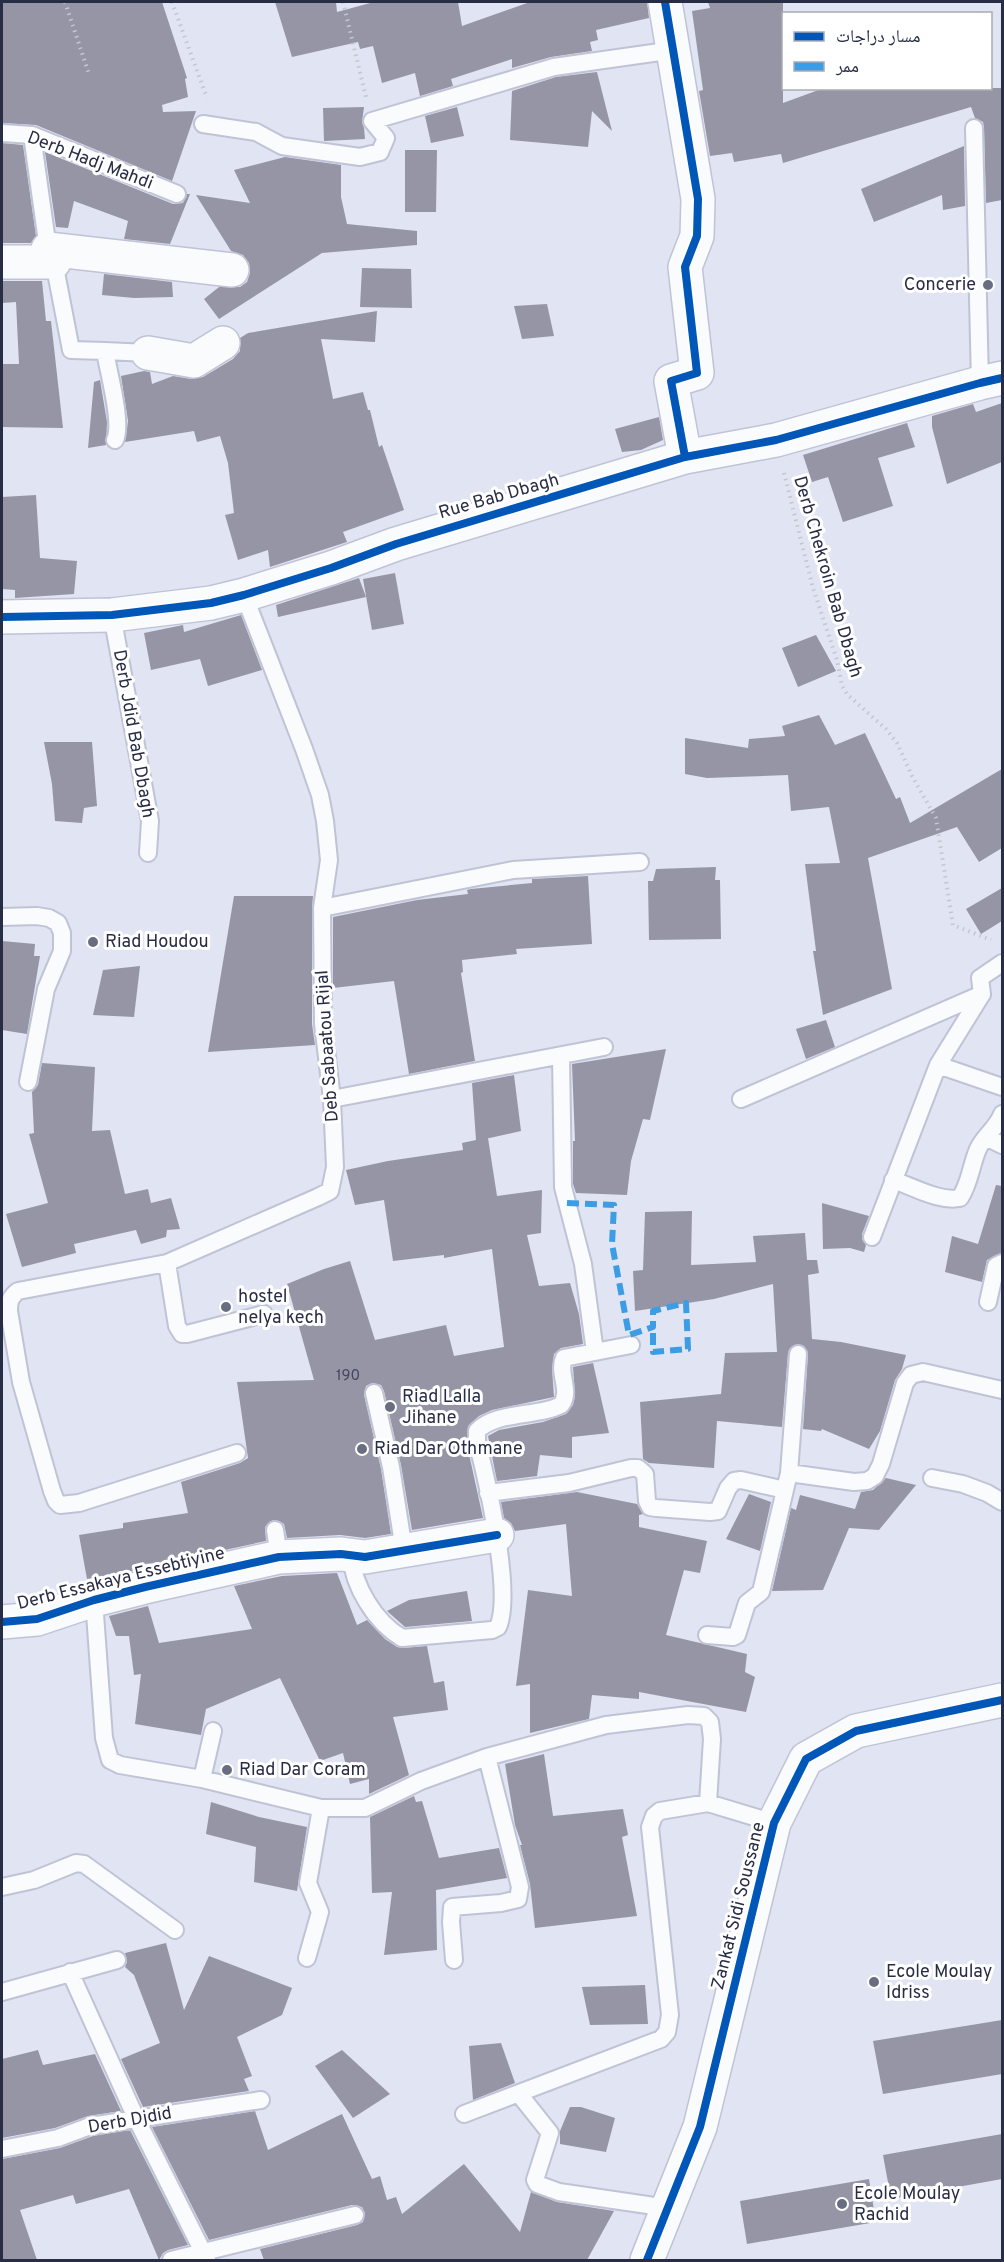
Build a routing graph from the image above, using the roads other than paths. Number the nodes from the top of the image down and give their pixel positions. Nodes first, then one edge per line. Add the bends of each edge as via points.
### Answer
1 (665, 2) edge
2 (674, 50) junction
3 (202, 124) dead end
4 (974, 128) dead end
5 (2, 133) edge
6 (32, 135) junction
7 (177, 194) dead end
8 (51, 256) junction
9 (2, 262) edge
10 (232, 270) dead end
11 (223, 343) dead end
12 (105, 351) junction
13 (148, 353) joint
14 (991, 380) edge
15 (115, 440) dead end
16 (685, 457) junction
17 (244, 595) junction
18 (112, 615) junction
19 (2, 617) edge
20 (148, 853) dead end
21 (640, 862) dead end
22 (322, 908) junction
23 (2, 917) edge
24 (1002, 963) edge
25 (982, 994) junction
26 (604, 1047) dead end
27 (561, 1056) junction
28 (938, 1065) junction
29 (28, 1082) dead end
30 (1002, 1087) edge
31 (332, 1099) junction
32 (741, 1099) dead end
33 (1002, 1114) edge
34 (986, 1137) junction
35 (1002, 1145) edge
36 (894, 1179) junction
37 (872, 1237) dead end
38 (166, 1263) junction
39 (1002, 1263) edge
40 (988, 1302) dead end
41 (264, 1314) dead end
42 (631, 1345) dead end
43 (595, 1352) junction
44 (798, 1354) dead end
45 (1002, 1390) edge
46 (374, 1393) dead end
47 (237, 1453) dead end
48 (932, 1478) dead end
49 (787, 1481) junction
50 (488, 1493) junction
51 (1002, 1502) edge
52 (497, 1535) junction
53 (344, 1547) junction
54 (404, 1550) junction
55 (94, 1600) junction
56 (2, 1622) edge
57 (707, 1635) dead end
58 (1002, 1700) edge
59 (213, 1731) dead end
60 (487, 1757) junction
61 (202, 1779) junction
62 (708, 1803) junction
63 (321, 1808) junction
64 (774, 1823) junction
65 (2, 1887) edge
66 (175, 1930) dead end
67 (307, 1958) dead end
68 (117, 1960) dead end
69 (454, 1960) dead end
70 (70, 1972) junction
71 (2, 1992) edge
72 (519, 2094) junction
73 (261, 2100) dead end
74 (464, 2114) dead end
75 (136, 2118) junction
76 (2, 2149) edge
77 (668, 2208) junction
78 (355, 2215) dead end
79 (206, 2257) edge
80 (171, 2260) edge
81 (647, 2260) edge

1 - 2 street
2 - 3 lane via 554,67 372,121 386,138 384,147 380,152 360,157 282,147 256,132
2 - 16 street via 699,211 697,236 686,267 697,373 671,381
4 - 14 lane
5 - 6 lane, Derb Hadj Mahdi
6 - 7 lane, Derb Hadj Mahdi
6 - 8 lane
8 - 9 street
8 - 10 street
8 - 12 lane via 71,350
11 - 13 street via 194,361
12 - 13 lane
12 - 15 lane via 116,410
14 - 16 street, Rue Bab Dbagh via 776,440
16 - 17 street, Rue Bab Dbagh via 396,544
17 - 18 street, Rue Bab Dbagh
17 - 22 lane, Deb Sabaatou Rijal via 320,795 329,860
18 - 19 street, Rue Bab Dbagh
18 - 20 lane, Derb Jdid Bab Dbagh via 150,821
21 - 22 lane via 513,870
22 - 31 lane, Deb Sabaatou Rijal via 324,1024
23 - 29 lane via 49,918 58,923 62,933 62,951 46,989
24 - 25 lane via 980,978
25 - 28 lane
25 - 32 lane
26 - 27 lane
27 - 31 lane
27 - 43 lane via 563,1186 583,1264
28 - 30 lane
28 - 36 lane
31 - 38 lane, Deb Sabaatou Rijal via 335,1167 330,1191
33 - 34 lane
34 - 35 lane
34 - 36 lane via 960,1198 940,1197
36 - 37 lane
38 - 41 lane via 177,1326 182,1334
38 - 47 lane, Deb Sabaatou Rijal via 12,1295 9,1311 21,1382 52,1491 60,1505 79,1503
39 - 40 lane via 996,1266
42 - 43 lane
43 - 50 lane via 564,1358 566,1396 561,1405 509,1417 477,1431
44 - 49 lane
45 - 49 lane via 922,1372 911,1375 874,1476 854,1482
46 - 54 lane
48 - 51 lane via 963,1484
49 - 50 lane via 734,1481 718,1511 710,1512 650,1507 646,1501 645,1474 638,1468 569,1483
49 - 57 lane via 761,1592 747,1603 740,1632 734,1637
50 - 52 lane
52 - 53 lane via 503,1611 498,1627 402,1638 382,1622 363,1594
52 - 54 street, Derb Essakaya Essebtiyine
53 - 54 street, Derb Essakaya Essebtiyine via 365,1557
53 - 55 street, Derb Essakaya Essebtiyine via 277,1544
55 - 56 street, Derb Essakaya Essebtiyine via 37,1619
55 - 61 lane via 104,1738 110,1760
58 - 64 street, Zankat Sidi Soussane via 856,1731 806,1760
59 - 61 lane
60 - 62 lane via 606,1725 688,1714 704,1716 710,1722 712,1740
60 - 63 lane via 421,1781 365,1808
60 - 69 lane via 520,1896 501,1903 453,1907
61 - 63 lane
62 - 64 lane
62 - 72 lane via 660,1811 650,1827 670,2015 666,2032 661,2039
63 - 67 lane via 308,1883 320,1912
64 - 77 street, Zankat Sidi Soussane via 700,2127
65 - 66 lane via 34,1880 76,1863 88,1865
68 - 70 lane
70 - 71 lane
70 - 75 lane
72 - 74 lane
72 - 77 lane via 550,2133 537,2184 559,2192
73 - 75 lane, Derb Djdid
75 - 76 lane, Derb Djdid
75 - 79 lane
77 - 81 street, Zankat Sidi Soussane
78 - 79 lane
79 - 80 lane

